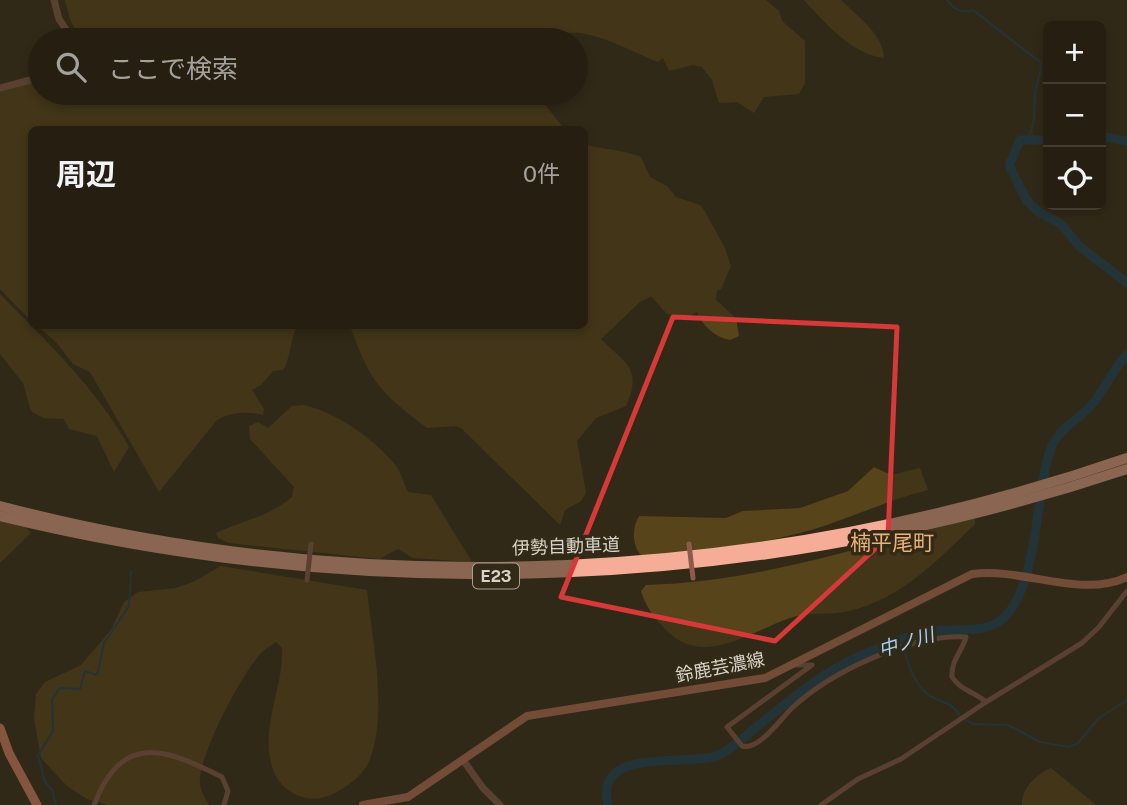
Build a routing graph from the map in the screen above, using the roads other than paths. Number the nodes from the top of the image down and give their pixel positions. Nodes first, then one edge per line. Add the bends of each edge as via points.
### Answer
1 (54, 0) edge
2 (66, 28) edge
3 (28, 81) edge
4 (0, 88) edge
5 (1127, 458) edge
6 (1127, 469) edge
7 (1071, 482) junction
8 (0, 506) edge
9 (990, 506) junction
10 (0, 516) edge
11 (311, 544) dead end
12 (689, 544) dead end
13 (693, 578) dead end
14 (1126, 578) edge
15 (307, 580) dead end
16 (1127, 591) edge
17 (792, 665) junction
18 (986, 702) junction
19 (0, 728) edge
20 (463, 760) junction
21 (37, 805) edge
22 (94, 805) edge
23 (225, 805) edge
24 (363, 805) edge
25 (500, 805) edge
26 (821, 805) edge

1 - 2 street
3 - 4 street
5 - 7 highway, 伊勢自動車道 / E23
6 - 7 highway, 伊勢自動車道 / E23
7 - 9 highway, 伊勢自動車道 / E23
8 - 9 highway, 伊勢自動車道 / E23 via 241,551 468,567 602,563 749,548
9 - 10 highway, 伊勢自動車道 / E23 via 899,533 769,555 639,570 496,576 383,573 242,561 101,539
11 - 15 street, bridge
12 - 13 street, bridge
14 - 17 main road, 鈴鹿芸濃線 via 1086,584 991,571 972,574
16 - 18 street via 1082,643
17 - 18 street via 812,665 727,727 742,746 754,745 792,708 863,662 936,636 966,636 953,661 952,677 962,690 974,692
17 - 20 main road, 鈴鹿芸濃線 via 765,678 527,716
18 - 26 street
19 - 21 main road
20 - 24 main road, 鈴鹿芸濃線 via 408,797
20 - 25 street
22 - 23 street via 98,791 119,765 147,750 222,777 228,791

